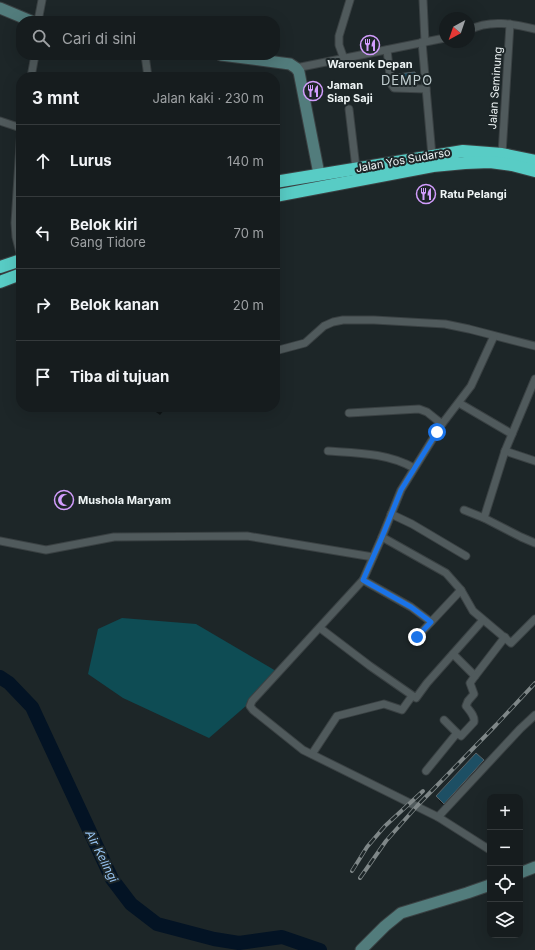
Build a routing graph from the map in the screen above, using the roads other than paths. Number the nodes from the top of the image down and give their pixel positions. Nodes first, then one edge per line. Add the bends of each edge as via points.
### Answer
1 (42, 0) edge
2 (350, 0) edge
3 (423, 0) edge
4 (0, 8) edge
5 (19, 16) edge
6 (39, 16) edge
7 (510, 24) junction
8 (475, 27) edge
9 (535, 29) edge
10 (439, 39) edge
11 (424, 42) junction
12 (387, 50) junction
13 (344, 59) junction
14 (34, 60) edge
15 (146, 60) edge
16 (259, 60) edge
17 (296, 68) junction
18 (32, 72) edge
19 (147, 72) edge
20 (426, 89) junction
21 (349, 109) dead end
22 (0, 121) edge
23 (16, 127) edge
24 (502, 154) junction
25 (432, 156) junction
26 (534, 166) edge
27 (356, 168) junction
28 (319, 174) junction
29 (280, 181) edge
30 (320, 187) junction
31 (280, 195) edge
32 (16, 207) edge
33 (16, 237) edge
34 (16, 260) edge
35 (0, 267) edge
36 (16, 276) edge
37 (0, 282) edge
38 (494, 336) junction
39 (535, 346) edge
40 (280, 350) edge
41 (535, 379) edge
42 (459, 403) junction
43 (349, 412) dead end
44 (442, 424) junction
45 (512, 434) junction
46 (328, 451) dead end
47 (505, 451) junction
48 (535, 461) edge
49 (414, 468) junction
50 (464, 510) dead end
51 (391, 514) junction
52 (484, 518) junction
53 (382, 537) junction
54 (0, 541) edge
55 (535, 543) edge
56 (466, 556) dead end
57 (373, 557) junction
58 (363, 580) junction
59 (461, 590) junction
60 (535, 619) edge
61 (483, 620) junction
62 (431, 622) junction
63 (320, 628) junction
64 (417, 637) dead end
65 (505, 637) junction
66 (453, 654) junction
67 (475, 676) junction
68 (412, 696) junction
69 (535, 715) edge
70 (444, 720) dead end
71 (457, 734) junction
72 (312, 754) junction
73 (426, 771) dead end
74 (438, 817) junction
75 (487, 848) edge
76 (535, 866) edge
77 (523, 870) edge
78 (487, 885) edge
79 (361, 950) edge

1 - 6 street
2 - 13 street via 339,40
3 - 11 street
4 - 5 street
7 - 8 street via 489,23
7 - 9 street
7 - 24 street, Jalan Seminung
10 - 11 street
11 - 12 street
11 - 20 street
12 - 13 street
12 - 20 street via 391,84 394,88
13 - 17 street
14 - 18 street
15 - 19 street
16 - 17 street via 290,64
17 - 28 street via 299,72
20 - 25 street
21 - 27 street
22 - 23 street
24 - 25 highway, Jalan Yos Sudarso via 463,151
24 - 26 highway, Jalan Yos Sudarso
25 - 27 highway, Jalan Yos Sudarso
26 - 30 highway, Jalan Yos Sudarso via 490,162 433,166
27 - 28 highway, Jalan Yos Sudarso
28 - 29 highway, Jalan Yos Sudarso
28 - 30 highway
30 - 31 highway, Jalan Yos Sudarso
32 - 33 street
34 - 35 highway
36 - 37 highway
38 - 39 street
38 - 40 street via 445,324 343,320 324,326 305,343
38 - 42 street via 471,386
41 - 45 street
42 - 44 street
42 - 45 street
43 - 44 street via 419,409
44 - 49 street
45 - 47 street
46 - 49 street via 375,455 402,461
47 - 48 street
47 - 52 street
49 - 51 street
50 - 52 street
51 - 53 street
51 - 56 street
52 - 55 street
53 - 57 street
53 - 59 street via 440,569
54 - 57 street via 46,550 114,537 247,536
57 - 58 street
58 - 62 street via 411,607
58 - 63 street
59 - 61 street via 470,607
59 - 62 street
60 - 65 street via 511,643
61 - 65 street
61 - 66 street
62 - 64 street
63 - 68 street
63 - 72 street via 250,706 298,747
65 - 67 street
66 - 67 street
66 - 68 street via 417,697
67 - 71 street via 470,683 474,694 466,706 473,715 474,722 461,736
68 - 72 street via 402,710 384,704 337,716
69 - 74 street
70 - 71 street
71 - 73 street
72 - 74 street
74 - 75 street
76 - 77 street
78 - 79 street via 401,913

